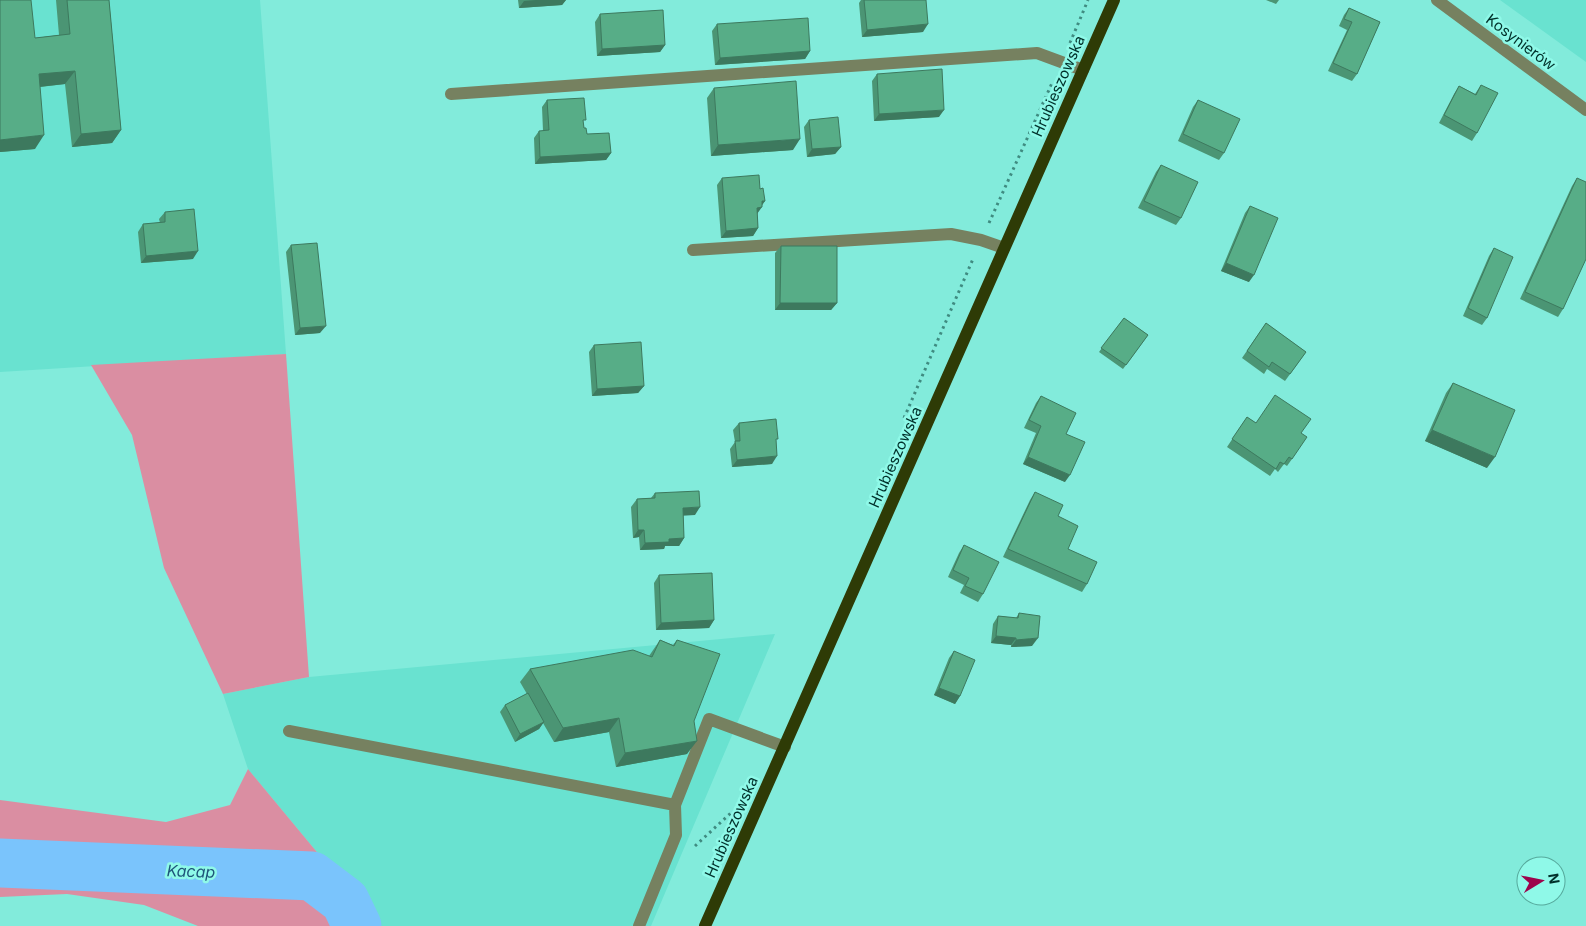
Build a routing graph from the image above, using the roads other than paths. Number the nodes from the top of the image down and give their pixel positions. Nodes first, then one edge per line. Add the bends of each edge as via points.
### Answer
1 (1114, 0) edge
2 (1437, 0) edge
3 (1083, 70) junction
4 (451, 94) dead end
5 (1586, 110) edge
6 (1004, 248) junction
7 (693, 250) dead end
8 (289, 731) dead end
9 (785, 747) junction
10 (675, 805) junction
11 (639, 926) edge
12 (705, 926) edge

1 - 3 main road, Hrubieszowska
2 - 5 street, Kosynierów
3 - 4 street via 1037,53
3 - 6 main road, Hrubieszowska
6 - 7 street via 951,234
6 - 9 main road, Hrubieszowska
8 - 10 street
9 - 10 street via 709,719
9 - 12 main road, Hrubieszowska
10 - 11 street via 676,835

